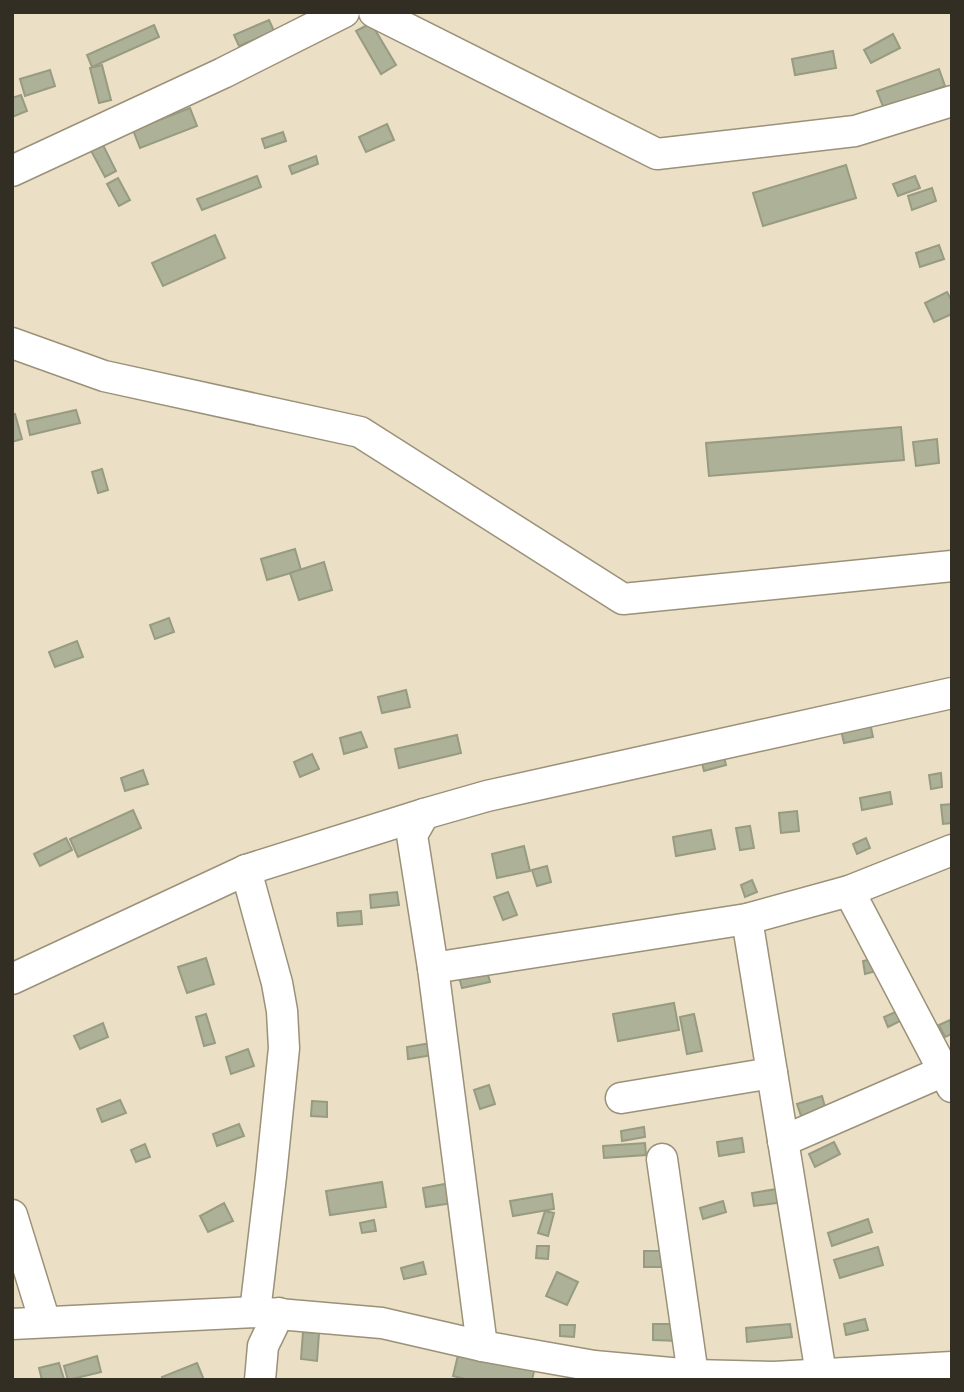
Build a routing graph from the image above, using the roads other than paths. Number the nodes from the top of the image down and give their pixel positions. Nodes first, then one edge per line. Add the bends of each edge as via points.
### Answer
1 (344, 12) edge
2 (374, 12) edge
3 (952, 101) edge
4 (12, 171) edge
5 (12, 343) edge
6 (952, 566) edge
7 (952, 693) edge
8 (424, 814) junction
9 (952, 850) edge
10 (246, 870) junction
11 (849, 891) junction
12 (747, 919) junction
13 (433, 968) junction
14 (12, 979) edge
15 (947, 1069) edge
16 (772, 1073) junction
17 (621, 1097) dead end
18 (783, 1141) junction
19 (662, 1159) dead end
20 (12, 1215) edge
21 (267, 1312) junction
22 (45, 1322) junction
23 (12, 1324) edge
24 (482, 1346) junction
25 (952, 1367) edge
26 (693, 1375) junction
27 (821, 1377) edge
28 (260, 1380) edge

1 - 4 street
2 - 3 street via 657,154 855,131
5 - 6 street via 104,376 360,432 623,599
7 - 8 street
8 - 10 street
8 - 13 street via 412,835
9 - 11 street
10 - 14 street
10 - 21 street via 276,983 284,1048 271,1176
11 - 12 street
11 - 15 street
12 - 13 street
12 - 16 street
13 - 24 street
15 - 18 street
16 - 17 street
16 - 18 street
18 - 27 street
19 - 26 street
20 - 22 street
21 - 22 street
21 - 24 street via 382,1323
21 - 28 street
22 - 23 street
24 - 26 street via 594,1366
25 - 27 street
26 - 27 street

